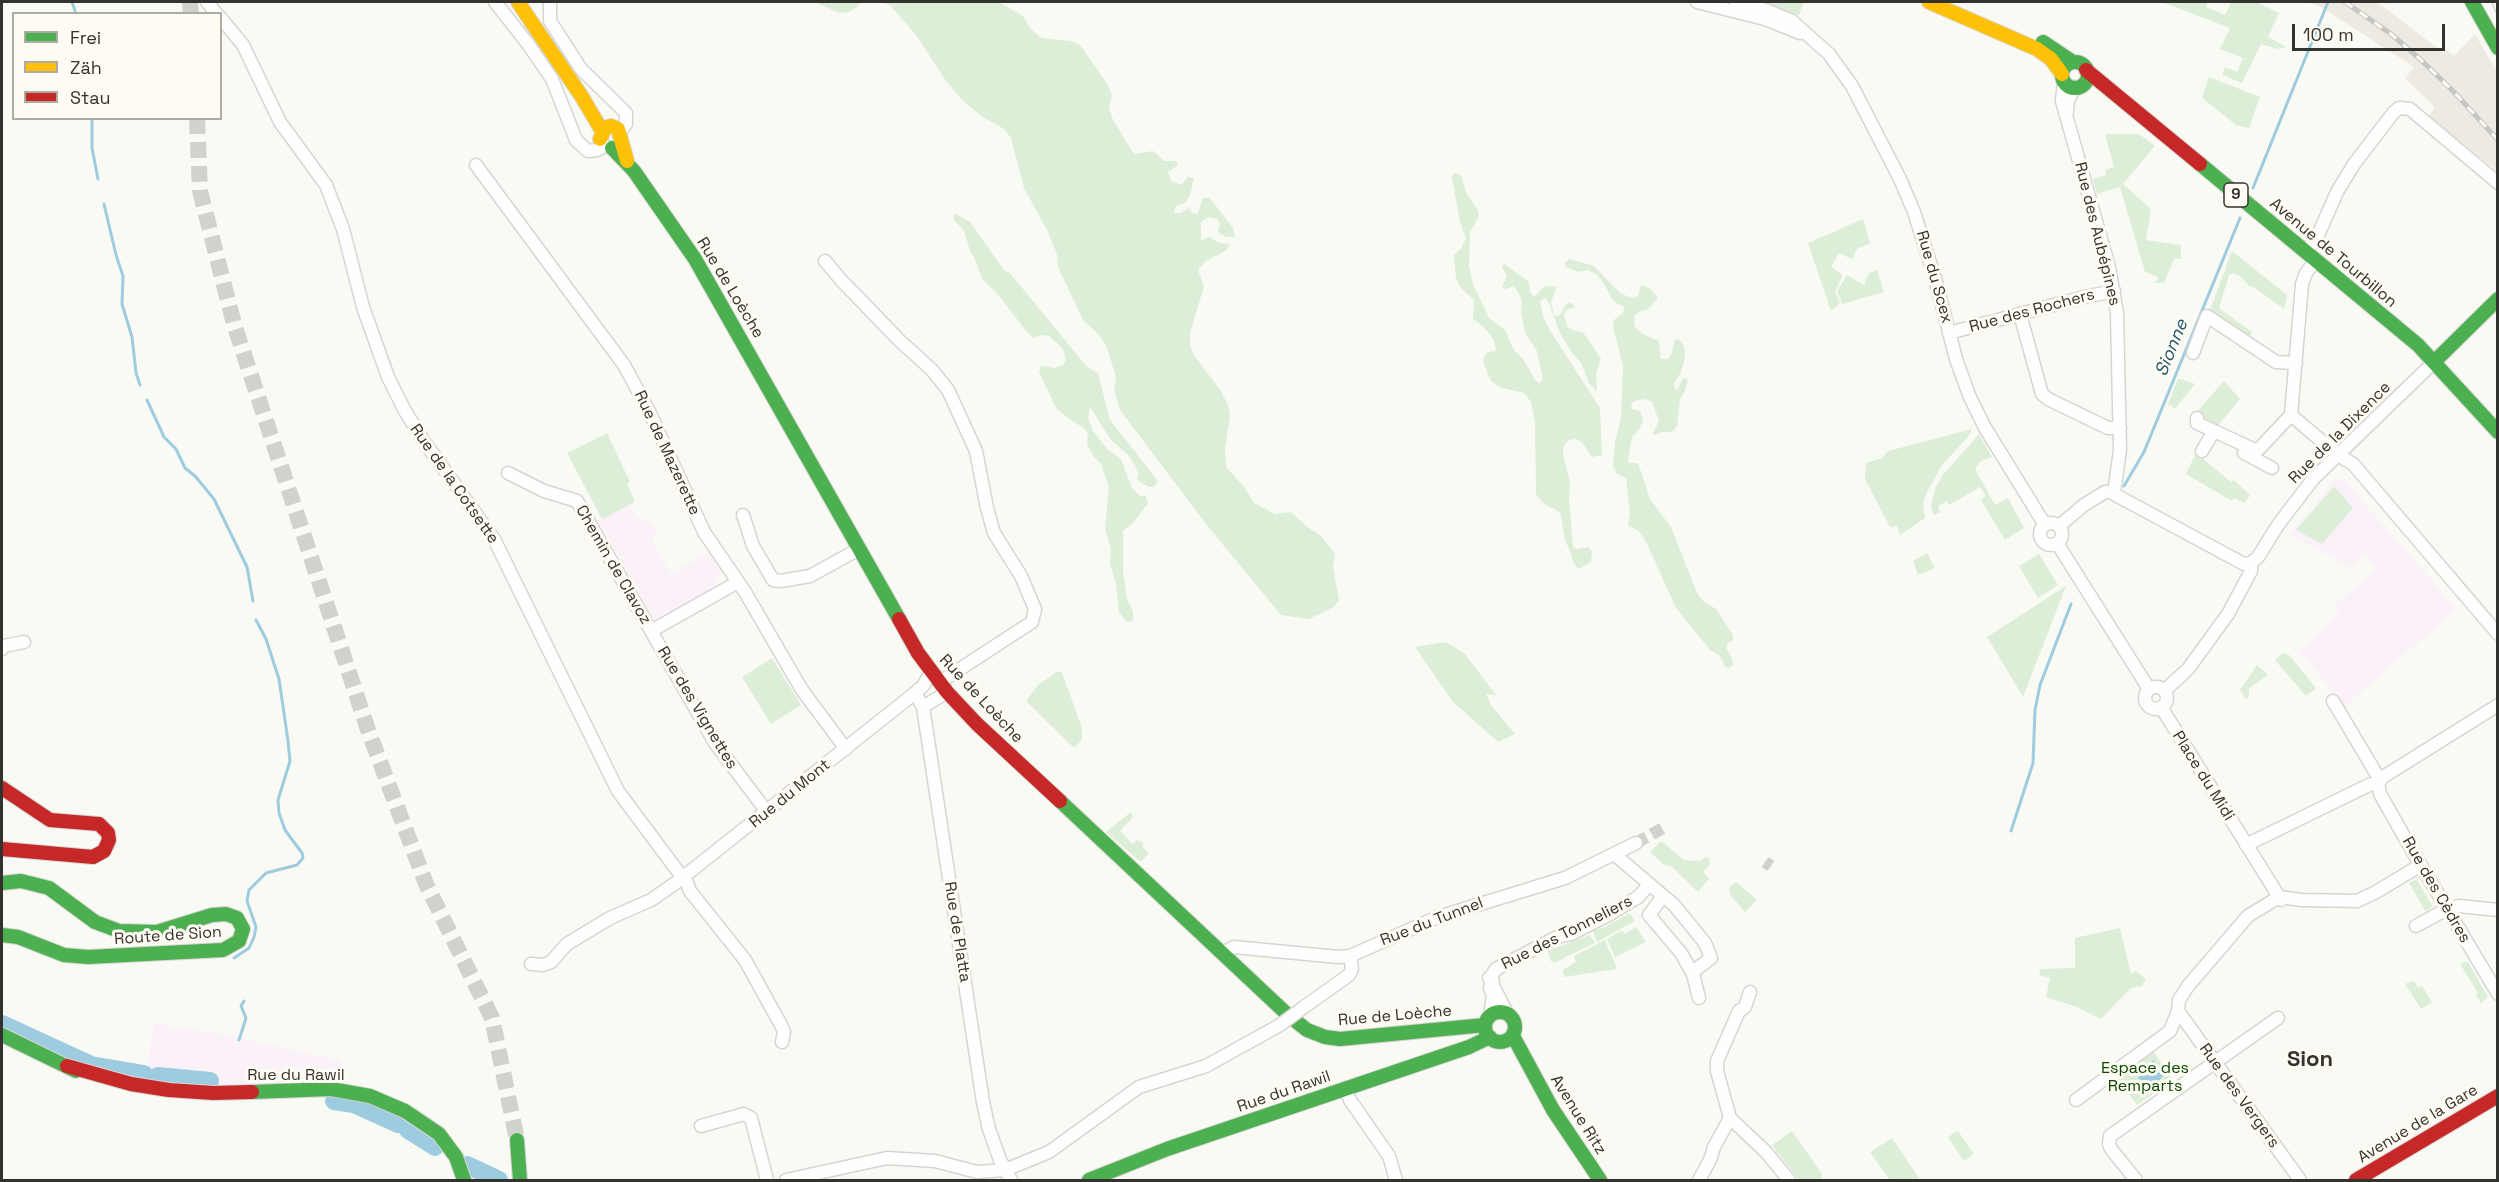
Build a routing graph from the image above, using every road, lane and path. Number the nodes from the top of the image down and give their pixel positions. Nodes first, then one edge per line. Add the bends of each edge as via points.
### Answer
1 (495, 2) edge
2 (518, 2) edge
3 (550, 2) edge
4 (1697, 2) edge
5 (1736, 2) edge
6 (1929, 2) edge
7 (1958, 2) edge
8 (2472, 2) edge
9 (222, 19) edge
10 (1810, 36) junction
11 (2498, 48) edge
12 (2073, 62) junction
13 (2086, 70) junction
14 (2070, 82) junction
15 (2136, 112) junction
16 (610, 136) junction
17 (476, 165) dead end
18 (2498, 183) edge
19 (2311, 256) junction
20 (825, 261) dead end
21 (2114, 291) junction
22 (2498, 299) edge
23 (2020, 314) junction
24 (1949, 333) junction
25 (2193, 353) dead end
26 (2435, 361) junction
27 (2296, 363) junction
28 (2291, 415) junction
29 (2120, 428) junction
30 (2498, 432) edge
31 (2211, 436) junction
32 (2202, 451) dead end
33 (2256, 454) junction
34 (2338, 455) junction
35 (2272, 468) dead end
36 (508, 473) dead end
37 (2114, 493) junction
38 (743, 515) dead end
39 (2045, 525) junction
40 (2059, 526) junction
41 (2057, 543) junction
42 (859, 549) junction
43 (2251, 563) junction
44 (738, 582) junction
45 (651, 631) junction
46 (2498, 634) edge
47 (24, 642) dead end
48 (2, 649) edge
49 (939, 682) junction
50 (2149, 689) junction
51 (2164, 691) junction
52 (915, 693) junction
53 (2333, 701) dead end
54 (2498, 705) edge
55 (2161, 707) junction
56 (922, 708) junction
57 (894, 710) junction
58 (846, 749) junction
59 (2379, 782) junction
60 (2, 788) edge
61 (766, 812) junction
62 (1636, 843) tunnel mouth
63 (2246, 845) junction
64 (2, 849) edge
65 (1614, 854) junction
66 (2421, 865) junction
67 (684, 875) junction
68 (2, 882) edge
69 (1649, 885) junction
70 (1663, 896) junction
71 (2280, 898) junction
72 (2447, 909) junction
73 (2498, 910) edge
74 (2416, 926) dead end
75 (2, 935) edge
76 (1222, 953) junction
77 (1351, 962) junction
78 (531, 964) dead end
79 (1693, 975) junction
80 (1493, 984) junction
81 (1750, 992) dead end
82 (2498, 994) edge
83 (1699, 998) dead end
84 (2178, 1011) junction
85 (1507, 1013) junction
86 (2277, 1018) dead end
87 (1488, 1026) junction
88 (2, 1035) edge
89 (1513, 1036) junction
90 (782, 1042) dead end
91 (2214, 1061) junction
92 (1346, 1088) junction
93 (2498, 1096) edge
94 (2076, 1100) dead end
95 (1730, 1118) junction
96 (701, 1125) dead end
97 (1008, 1175) edge
98 (463, 1180) edge
99 (510, 1180) edge
100 (520, 1180) edge
101 (767, 1180) edge
102 (786, 1180) edge
103 (1089, 1180) edge
104 (1396, 1180) edge
105 (1600, 1180) edge
106 (1699, 1180) edge
107 (1789, 1180) edge
108 (2136, 1180) edge
109 (2300, 1180) edge
110 (2356, 1180) edge

1 - 16 street via 552,79 581,146
2 - 16 street, Rue de Loèche via 591,115
3 - 16 street via 552,26 581,69 623,110 626,124
4 - 10 street, Rue du Scex via 1765,19
5 - 10 street, Rue du Scex via 1780,15
6 - 14 street, Avenue de Tourbillon / 9 via 2028,44 2050,59
7 - 12 street via 2023,31
8 - 11 street
9 - 67 street, Rue de la Cotsette via 243,45 280,122 327,185 363,307 399,401 494,539 618,791
10 - 24 street, Rue du Scex via 1840,66 1900,179 1922,233
12 - 13 street, Avenue de Tourbillon
12 - 14 street via 2065,66
13 - 14 street via 2086,80
13 - 15 street, Avenue de Tourbillon / 9
14 - 15 street, Avenue de Tourbillon / 9
14 - 21 street, Rue des Aubépines via 2061,98
15 - 19 street, Avenue de Tourbillon / 9
16 - 42 street, Rue de Loèche via 695,259
17 - 44 street, Rue de Mazerette via 624,365 701,526
18 - 19 street via 2404,108 2394,112 2354,164 2337,192
19 - 26 street, Avenue de Tourbillon / 9
19 - 27 street via 2302,284
20 - 49 street via 948,390 976,450 994,533 1021,576 1035,609 1032,622
21 - 23 street, Rue des Rochers
21 - 29 street, Rue des Aubépines
22 - 26 street, Rue de la Dixence
23 - 24 street, Rue des Rochers
23 - 29 street via 2042,394 2108,428
24 - 39 street, Rue du Scex via 1975,408
25 - 27 street via 2207,316 2276,362
26 - 30 street, Avenue de Tourbillon / 9
26 - 34 street, Rue de la Dixence
27 - 28 street
28 - 33 street
28 - 34 street
29 - 37 street, Rue des Aubépines
31 - 32 street
31 - 33 street
31 - 33 street via 2195,423
33 - 35 street
34 - 43 street, Rue de la Dixence via 2302,492
34 - 46 street via 2353,464
36 - 45 street, Chemin de Clavoz via 544,491 577,501
37 - 40 street via 2098,496
37 - 43 street via 2244,564
38 - 42 street via 753,546 773,580 810,576
39 - 40 street
39 - 41 street, Rue du Scex via 2041,531 2043,540
40 - 41 street via 2062,535
41 - 50 street, Rue du Scex
42 - 49 street, Rue de Loèche via 905,633
43 - 51 street, Rue de la Dixence via 2251,571 2230,611 2188,669
44 - 45 street
44 - 58 street, Rue de Mazerette via 802,690
45 - 61 street, Rue des Vignettes via 715,743
47 - 48 street
49 - 52 street, Rue du Mont via 923,686
49 - 56 street
49 - 76 street, Rue de Loèche via 982,729
50 - 51 street via 2158,687
50 - 55 street via 2146,703
51 - 55 street via 2166,700
52 - 56 street, Rue de Platta
52 - 57 street, Rue du Mont
53 - 59 street, Rue des Cèdres
54 - 59 street
55 - 63 street, Place du Midi
56 - 57 street
56 - 97 street, Rue de Platta via 983,1102 989,1129
57 - 58 street, Rue du Mont
58 - 61 street, Rue du Mont
59 - 63 street
59 - 66 street, Rue des Cèdres via 2380,794
60 - 64 street via 50,820 99,824 109,840 104,851 93,857
61 - 67 street, Rue du Mont
62 - 65 street, Rue du Tunnel
63 - 71 street, Place du Midi
65 - 69 street
65 - 77 street, Rue du Tunnel via 1565,878 1447,914
66 - 71 street via 2356,901
66 - 72 street, Rue des Cèdres
67 - 78 street, Rue du Mont via 651,900 610,918 567,944 551,962
67 - 90 street, Rue de la Cotsette via 690,891 760,984 784,1032
68 - 75 street, Route de Sion via 21,881 49,888 95,922 118,931 157,932 226,914 237,918 243,929 239,941 223,950 88,957 64,955 18,937
69 - 70 street
69 - 80 street, Rue des Tonneliers via 1638,897 1608,915 1496,969
70 - 79 street via 1649,915 1681,953
70 - 79 street via 1705,943 1711,958
71 - 84 street via 2243,921 2188,986 2179,1000
72 - 73 street via 2459,906
72 - 74 street
72 - 82 street, Rue des Cèdres
76 - 77 street, Rue du Tunnel via 1233,947 1338,957
76 - 87 street, Rue de Loèche via 1297,1023 1325,1037 1340,1039
77 - 97 street, bridge via 1349,975 1280,1025 1206,1066 1138,1087 1049,1152
79 - 83 street
80 - 85 street, Rue des Tonneliers
80 - 87 street, Rue des Tonneliers via 1486,975 1493,996
81 - 95 street via 1717,1061
84 - 91 street, Rue des Vergers
84 - 94 street via 2170,1031
85 - 87 street via 1496,1012
85 - 89 street via 1514,1021
86 - 91 street
87 - 89 street via 1504,1041
87 - 92 street, Rue du Rawil
88 - 98 street, Rue du Rawil via 68,1066 150,1087 213,1093 325,1089 370,1096 428,1126 449,1145
89 - 105 street, Avenue Ritz via 1553,1110
91 - 108 street via 2109,1140 2111,1149
91 - 109 street, Rue des Vergers
92 - 103 street, Rue du Rawil
92 - 104 street via 1350,1100 1389,1156
93 - 110 street, Avenue de la Gare
95 - 106 street
95 - 107 street
96 - 101 street via 744,1114 751,1118
97 - 102 street via 935,1161 887,1158
99 - 100 street via 518,1144

